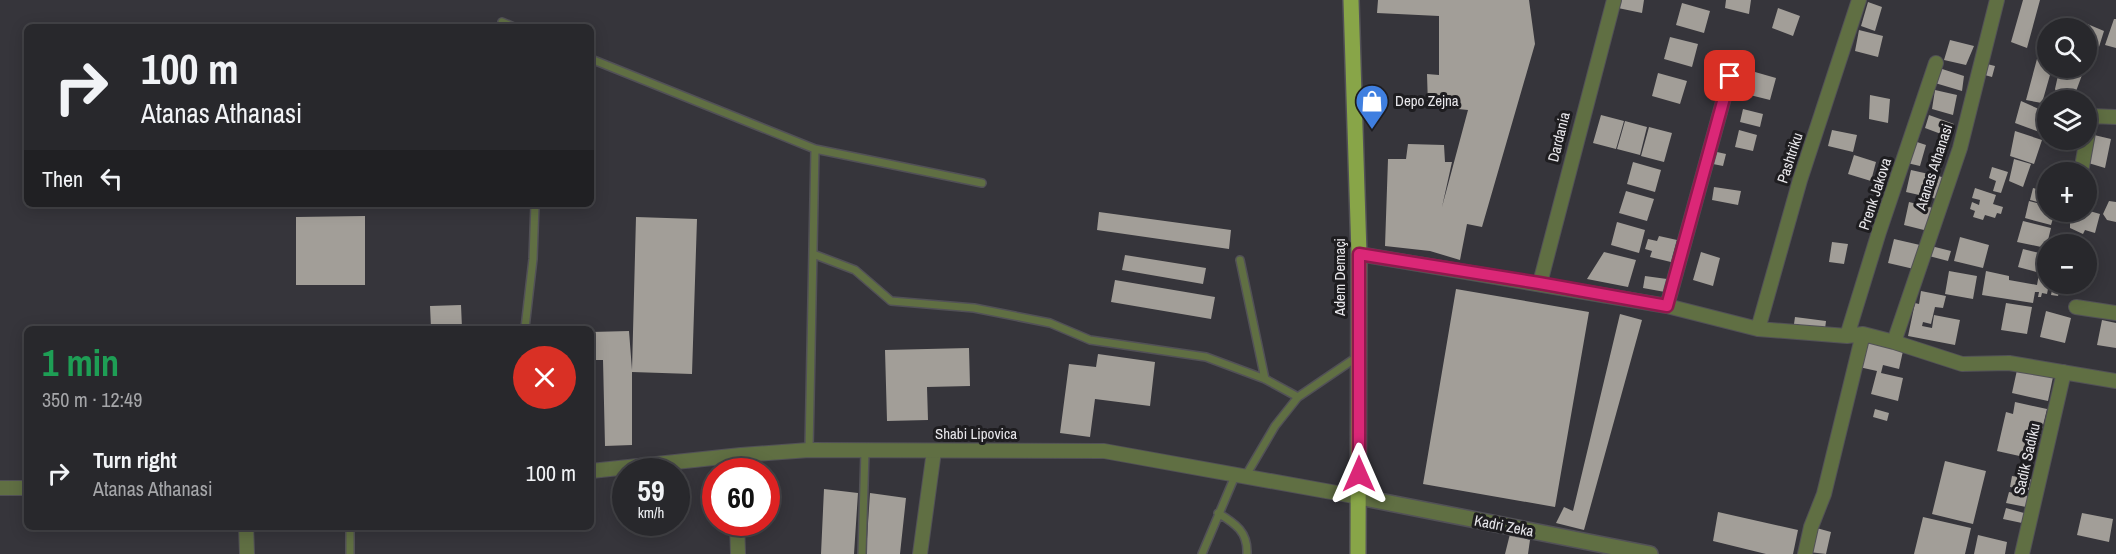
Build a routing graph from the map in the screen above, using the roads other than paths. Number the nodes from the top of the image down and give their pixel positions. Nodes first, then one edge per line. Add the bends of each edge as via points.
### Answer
1 (1351, 0) edge
2 (1614, 0) edge
3 (1859, 0) edge
4 (1997, 0) edge
5 (502, 22) dead end
6 (507, 24) edge
7 (594, 60) edge
8 (1936, 63) dead end
9 (1730, 76) dead end
10 (2116, 117) edge
11 (815, 149) junction
12 (2083, 162) edge
13 (982, 183) dead end
14 (535, 207) edge
15 (813, 254) junction
16 (1359, 254) junction
17 (1240, 260) dead end
18 (1539, 283) junction
19 (1667, 306) junction
20 (2076, 306) dead end
21 (2116, 313) edge
22 (525, 326) edge
23 (1758, 329) junction
24 (1863, 334) junction
25 (1847, 336) junction
26 (1894, 342) junction
27 (1359, 356) junction
28 (2064, 372) junction
29 (1265, 379) junction
30 (2116, 381) edge
31 (1298, 397) junction
32 (809, 450) junction
33 (865, 451) junction
34 (934, 451) junction
35 (741, 454) junction
36 (741, 458) edge
37 (594, 471) edge
38 (1240, 476) junction
39 (0, 488) edge
40 (24, 488) edge
41 (1359, 497) junction
42 (1218, 513) junction
43 (246, 530) edge
44 (350, 530) edge
45 (737, 536) edge
46 (247, 554) edge
47 (350, 554) edge
48 (738, 554) edge
49 (862, 554) edge
50 (920, 554) edge
51 (1202, 554) edge
52 (1247, 554) edge
53 (1358, 554) edge
54 (1650, 554) edge
55 (1805, 554) edge
56 (2022, 554) edge

1 - 16 main road, Adem Demaçi
2 - 18 street, Dardania
3 - 23 street, Pashtriku via 1800,180
4 - 26 street, Atanas Athanasi via 1960,148
5 - 6 lane
7 - 11 lane
8 - 25 street, Prenk Jakova
9 - 19 street
10 - 12 street via 2091,116
11 - 13 lane
11 - 15 lane
14 - 22 lane
15 - 29 lane via 855,270 891,301 974,308 1050,323 1090,340 1206,357
15 - 32 lane
16 - 18 street
16 - 27 main road, Adem Demaçi
17 - 29 lane
18 - 19 street
19 - 23 street
20 - 21 street
23 - 25 street
24 - 25 street
24 - 26 street
24 - 55 street via 1824,494
26 - 28 street via 1962,364 2009,363
27 - 31 lane
27 - 41 main road, Adem Demaçi
28 - 30 street
28 - 56 street, Sadik Sadiku
29 - 31 lane
31 - 38 lane
32 - 33 street, Shabi Lipovica
32 - 35 street, Shabi Lipovica
33 - 34 street, Shabi Lipovica
33 - 49 lane
34 - 38 street, Shabi Lipovica via 1104,451
34 - 50 street
35 - 36 street
35 - 37 street, Shabi Lipovica
38 - 41 street, Shabi Lipovica
38 - 42 lane
39 - 40 street
41 - 53 main road, Adem Demaçi
41 - 54 street, Kadri Zeka
42 - 51 lane
42 - 52 lane via 1242,530
43 - 46 street
44 - 47 lane
45 - 48 street

